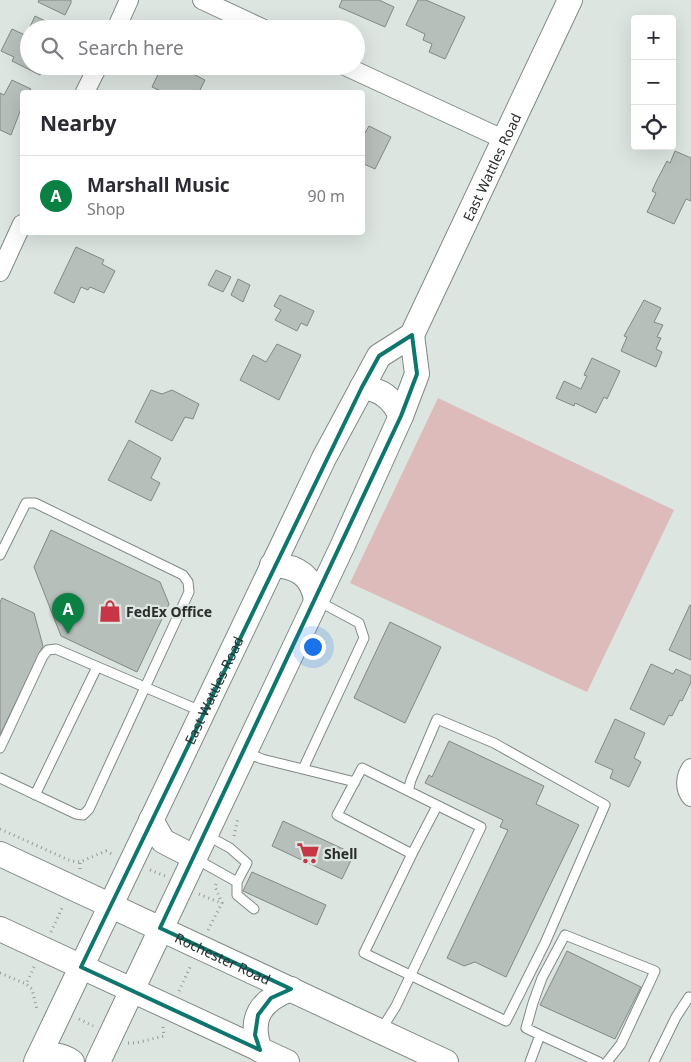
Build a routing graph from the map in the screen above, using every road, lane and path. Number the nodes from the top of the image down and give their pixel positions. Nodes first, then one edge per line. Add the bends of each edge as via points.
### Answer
1 (129, 0) edge
2 (202, 0) edge
3 (570, 0) edge
4 (120, 20) edge
5 (245, 20) edge
6 (94, 75) edge
7 (364, 75) edge
8 (86, 90) edge
9 (506, 140) junction
10 (20, 228) edge
11 (0, 272) edge
12 (412, 335) junction
13 (362, 387) junction
14 (400, 416) junction
15 (0, 555) edge
16 (272, 565) junction
17 (316, 600) junction
18 (97, 667) junction
19 (146, 688) junction
20 (203, 712) junction
21 (0, 748) edge
22 (245, 752) junction
23 (691, 768) edge
24 (303, 769) junction
25 (0, 778) edge
26 (355, 782) junction
27 (408, 791) junction
28 (35, 795) junction
29 (691, 797) edge
30 (437, 806) junction
31 (151, 820) junction
32 (0, 829) edge
33 (205, 834) junction
34 (0, 854) edge
35 (111, 854) dead end
36 (412, 854) junction
37 (194, 858) junction
38 (80, 862) junction
39 (142, 866) dead end
40 (80, 871) dead end
41 (171, 880) dead end
42 (237, 882) junction
43 (194, 891) dead end
44 (64, 903) dead end
45 (222, 903) dead end
46 (110, 905) junction
47 (254, 909) dead end
48 (160, 928) junction
49 (0, 929) edge
50 (50, 935) dead end
51 (192, 963) dead end
52 (81, 967) junction
53 (0, 972) edge
54 (31, 975) dead end
55 (409, 976) junction
56 (26, 984) junction
57 (291, 989) junction
58 (131, 990) junction
59 (178, 994) dead end
60 (689, 997) dead end
61 (70, 1015) dead end
62 (38, 1016) dead end
63 (162, 1028) dead end
64 (100, 1029) dead end
65 (380, 1032) junction
66 (540, 1035) junction
67 (129, 1043) dead end
68 (260, 1050) junction
69 (37, 1060) edge
70 (72, 1062) edge
71 (98, 1062) edge
72 (286, 1062) edge
73 (446, 1062) edge
74 (530, 1062) edge
75 (598, 1062) edge
76 (607, 1062) edge
77 (654, 1062) edge

1 - 4 street
2 - 5 street
3 - 9 main road, East Wattles Road
6 - 8 street
7 - 9 street
9 - 12 main road, East Wattles Road
10 - 11 street
12 - 13 main road, East Wattles Road via 379,356
12 - 14 main road via 417,374
13 - 14 main road via 383,393 396,406
13 - 16 main road, East Wattles Road
14 - 17 main road
15 - 19 lane via 26,503 35,504 183,575 189,592
16 - 17 main road via 301,571 314,588
16 - 20 main road, East Wattles Road
17 - 22 main road
17 - 24 lane via 359,623 364,638
18 - 19 lane
18 - 21 lane via 56,649 48,650
18 - 28 lane
19 - 20 lane
19 - 28 lane via 89,809 83,815
20 - 31 main road, East Wattles Road
22 - 24 lane
22 - 33 main road
23 - 29 street via 686,782
24 - 26 lane
25 - 28 lane
26 - 27 lane via 362,768
26 - 36 lane via 337,815
27 - 30 lane
27 - 55 lane via 437,719 494,743 605,805 545,943 506,1021
30 - 36 lane
30 - 55 lane via 481,827
31 - 37 main road via 163,841
31 - 46 main road, East Wattles Road
32 - 38 path via 71,861
33 - 37 main road
33 - 42 lane via 230,848 247,863
34 - 46 main road, Rochester Road
35 - 38 path via 106,851
36 - 55 lane via 364,953
37 - 42 lane
37 - 48 main road
38 - 40 path
39 - 41 path
42 - 47 lane via 237,895
43 - 45 path
44 - 50 path
46 - 48 main road, Rochester Road
46 - 52 main road, East Wattles Road
48 - 57 main road, Rochester Road
48 - 58 main road
49 - 52 main road
51 - 59 path
52 - 58 main road
52 - 69 main road, East Wattles Road
53 - 56 path
54 - 56 path
55 - 65 lane
56 - 62 path via 32,989
57 - 65 main road, Rochester Road
57 - 68 main road via 271,998 258,1015 254,1034
58 - 68 main road
58 - 71 main road
60 - 77 lane
61 - 64 path
63 - 67 path via 164,1036
65 - 73 main road, Rochester Road
66 - 74 lane
66 - 75 lane
66 - 76 lane via 526,1028 532,1003 565,934 655,971 622,1044
68 - 72 main road
69 - 70 main road via 55,1055 64,1056

